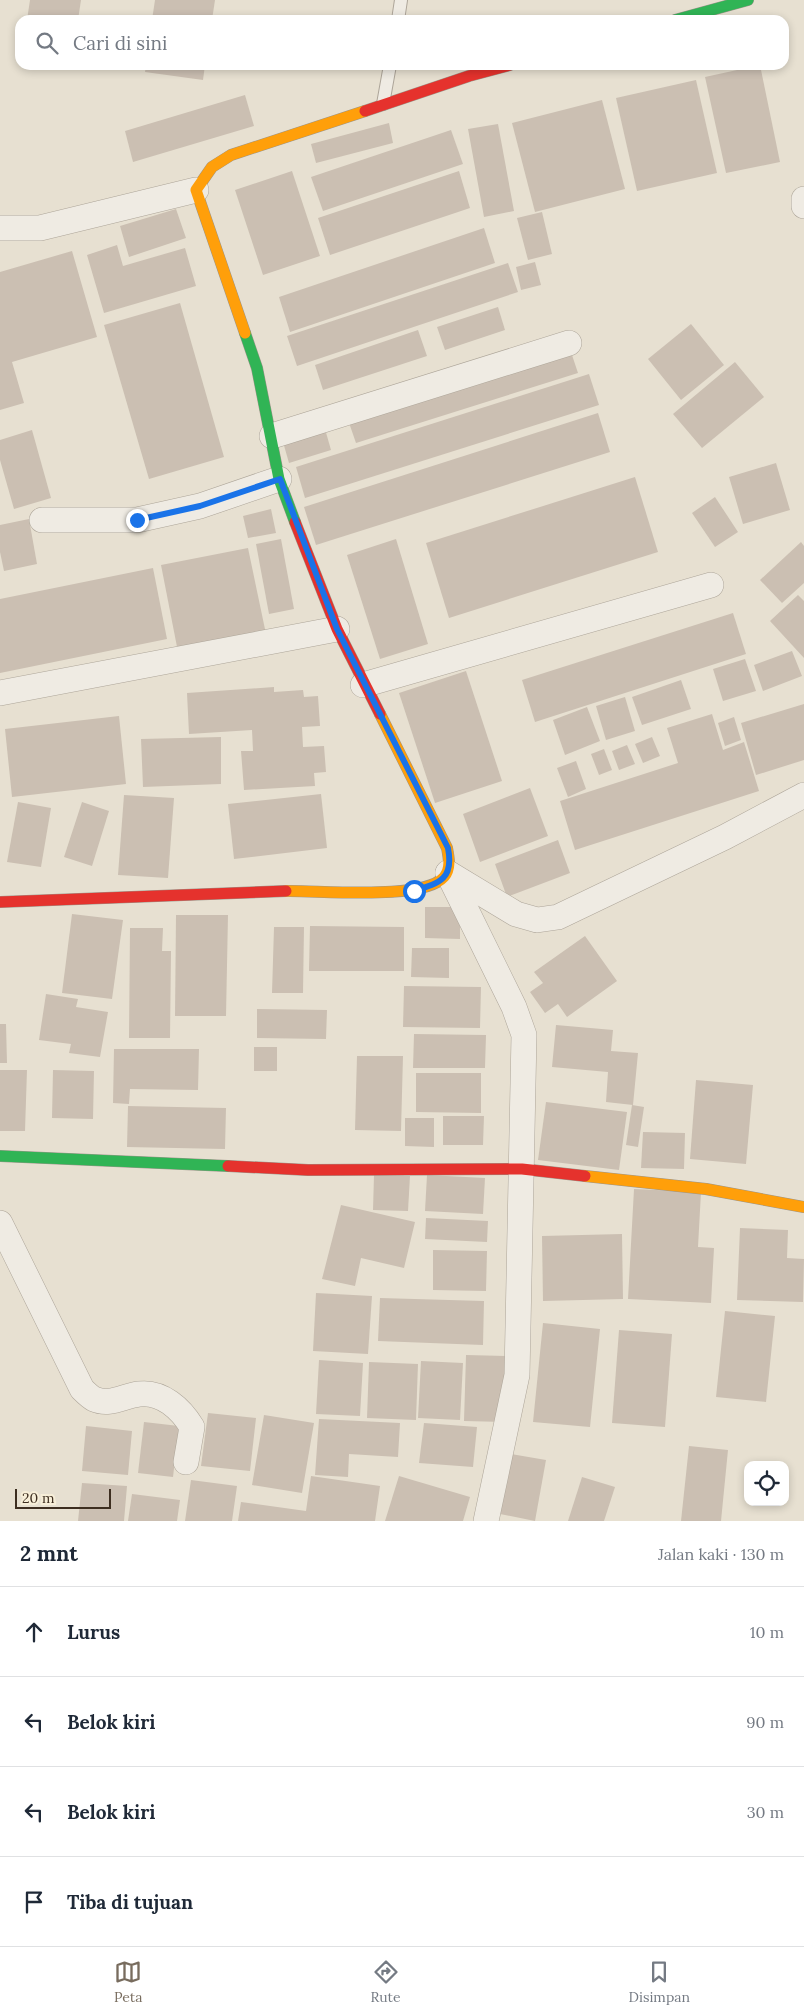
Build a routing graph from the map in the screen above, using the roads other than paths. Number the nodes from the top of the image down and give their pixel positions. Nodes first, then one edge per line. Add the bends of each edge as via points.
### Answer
1 (401, 0) edge
2 (748, 0) edge
3 (399, 15) edge
4 (693, 15) edge
5 (389, 70) edge
6 (494, 70) edge
7 (383, 105) junction
8 (196, 190) junction
9 (804, 199) edge
10 (804, 206) edge
11 (0, 228) edge
12 (569, 343) dead end
13 (272, 436) junction
14 (280, 479) junction
15 (42, 520) dead end
16 (711, 584) dead end
17 (337, 629) junction
18 (363, 685) junction
19 (0, 692) edge
20 (804, 795) edge
21 (448, 873) junction
22 (0, 902) edge
23 (0, 1156) edge
24 (522, 1169) junction
25 (804, 1207) edge
26 (0, 1223) edge
27 (186, 1462) dead end
28 (486, 1521) edge

1 - 3 lane
2 - 4 street
5 - 7 lane
6 - 7 street
7 - 8 street via 231,155 212,167
8 - 11 street via 40,228
8 - 13 street via 257,368
9 - 10 street
12 - 13 street
13 - 14 street
14 - 15 street via 200,506 137,520
14 - 17 street
16 - 18 street
17 - 18 street
17 - 19 street
18 - 21 street via 448,848 451,863
20 - 21 street via 725,837 558,917 537,920 516,914
21 - 22 street via 433,885 414,891 311,890
21 - 24 street via 514,1007 524,1035
23 - 24 street via 308,1170
24 - 25 street via 706,1189
24 - 28 street via 517,1375
26 - 27 street via 82,1389 94,1398 111,1402 140,1394 155,1395 168,1402 184,1415 192,1427

